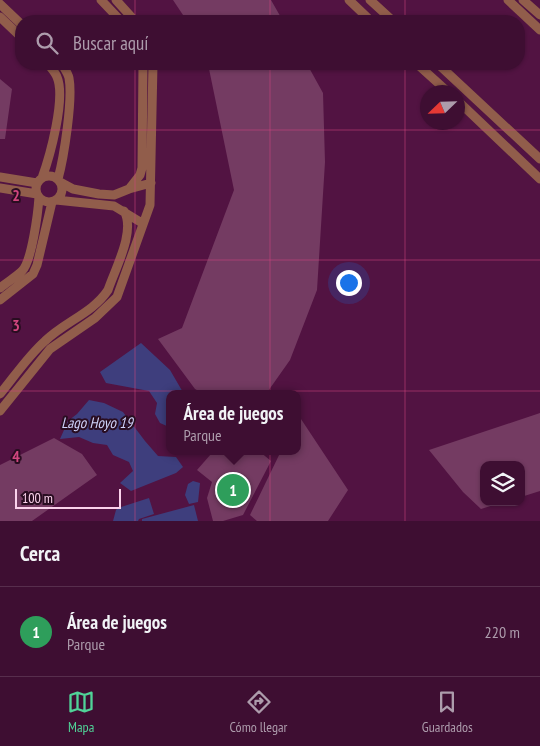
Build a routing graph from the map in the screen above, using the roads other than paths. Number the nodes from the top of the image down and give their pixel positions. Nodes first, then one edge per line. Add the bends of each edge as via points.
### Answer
1 (102, 0) edge
2 (116, 0) edge
3 (349, 0) edge
4 (370, 0) edge
5 (508, 0) edge
6 (523, 0) edge
7 (0, 4) edge
8 (116, 15) edge
9 (130, 15) edge
10 (365, 15) edge
11 (386, 15) edge
12 (524, 15) edge
13 (540, 15) edge
14 (0, 16) edge
15 (525, 16) edge
16 (15, 18) edge
17 (540, 30) edge
18 (15, 31) edge
19 (52, 70) edge
20 (65, 70) edge
21 (143, 70) edge
22 (153, 70) edge
23 (424, 70) edge
24 (445, 70) edge
25 (440, 85) edge
26 (484, 106) junction
27 (465, 108) edge
28 (473, 116) junction
29 (540, 159) edge
30 (0, 177) edge
31 (540, 179) edge
32 (40, 180) junction
33 (59, 181) junction
34 (150, 183) junction
35 (0, 188) edge
36 (129, 188) junction
37 (118, 194) junction
38 (38, 196) junction
39 (54, 201) junction
40 (121, 209) junction
41 (142, 223) junction
42 (0, 288) edge
43 (0, 300) edge
44 (74, 320) junction
45 (80, 329) junction
46 (0, 394) edge
47 (0, 411) edge

1 - 8 street
2 - 9 street
3 - 10 street
4 - 11 street
5 - 12 street
6 - 13 street
7 - 16 street
14 - 18 street
15 - 17 street
19 - 32 street via 60,90 56,128
20 - 33 street via 70,96
21 - 36 street via 142,168
22 - 34 street
23 - 25 street
24 - 26 street
26 - 28 street
26 - 29 street
27 - 28 street
28 - 31 street
30 - 32 street
32 - 33 street via 49,176
32 - 38 street
33 - 37 street via 88,193
33 - 39 street via 62,192
34 - 36 street
34 - 41 street via 150,205
35 - 38 street
36 - 37 street
37 - 40 street
38 - 39 street via 44,202
38 - 42 street via 28,262
39 - 40 street via 87,202
39 - 43 street via 33,274
40 - 41 street
40 - 44 street via 129,224 128,235 108,290
41 - 45 street via 117,296
44 - 45 street
44 - 46 street via 45,340
45 - 47 street via 50,349

